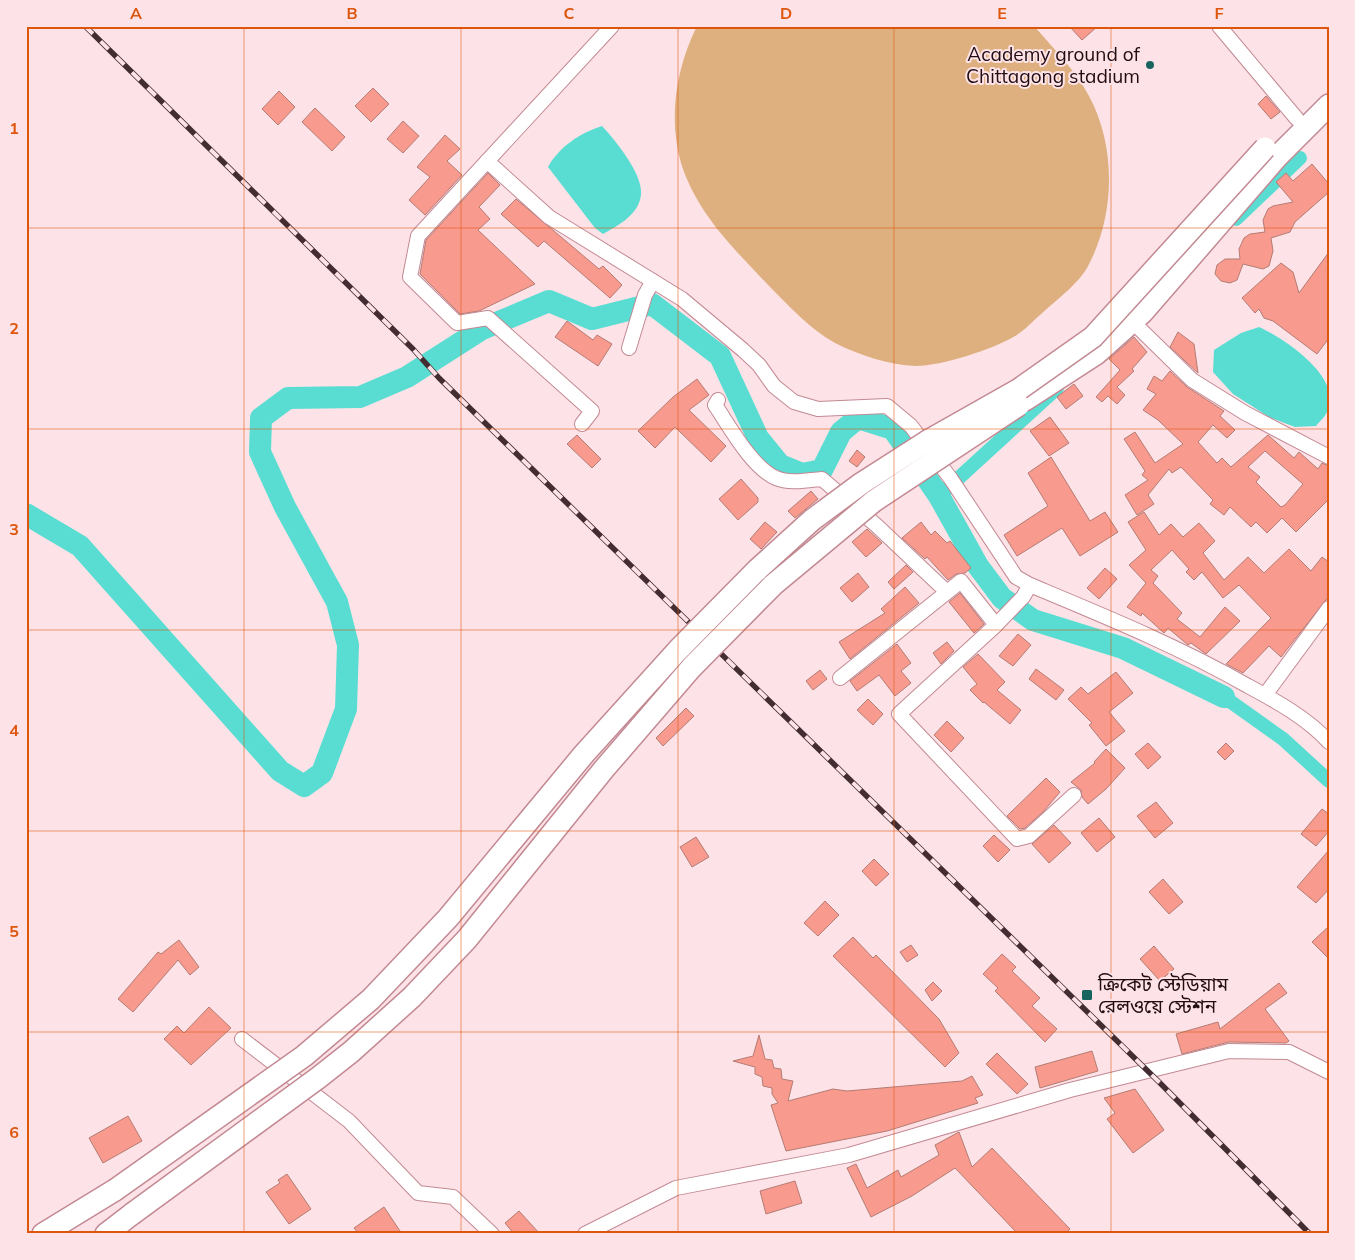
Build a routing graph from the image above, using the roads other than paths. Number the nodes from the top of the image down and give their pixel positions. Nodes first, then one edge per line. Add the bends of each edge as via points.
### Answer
1 (612, 26) edge
2 (1219, 26) edge
3 (1327, 101) edge
4 (1297, 120) junction
5 (1271, 152) junction
6 (487, 161) junction
7 (653, 280) junction
8 (1140, 329) dead end
9 (629, 348) dead end
10 (718, 400) dead end
11 (582, 424) dead end
12 (1329, 457) edge
13 (1030, 585) junction
14 (947, 592) junction
15 (1329, 608) edge
16 (1000, 621) junction
17 (840, 678) dead end
18 (1265, 695) junction
19 (1329, 742) edge
20 (1074, 795) dead end
21 (242, 1039) dead end
22 (1329, 1072) edge
23 (43, 1234) edge
24 (106, 1234) edge
25 (492, 1234) edge
26 (585, 1234) edge

1 - 6 street
2 - 4 street
3 - 4 main road
3 - 5 main road
4 - 5 main road
5 - 23 main road, bridge via 1093,337 1018,390 862,483 812,520 758,569 584,754 423,947 371,999 304,1056 116,1190
5 - 24 main road, bridge via 1143,312 1096,354 874,501 773,585 692,667 604,769 467,939 383,1025 318,1078
6 - 7 street via 549,217
6 - 11 street via 418,236 410,277 457,323 488,318 592,411
7 - 9 street
7 - 13 street via 727,336 759,365 774,386 794,402 818,409 886,406 911,426 1016,577
8 - 12 street via 1192,380 1245,413
10 - 14 street via 715,406 765,470 776,478 793,482 822,480 876,525
13 - 16 street
13 - 18 street via 1175,647
14 - 16 street via 961,581
14 - 17 street
15 - 18 street
16 - 20 street via 899,714 1017,840 1030,836
18 - 19 street via 1317,729
21 - 25 street via 349,1121 418,1193 454,1197
22 - 26 street via 1289,1052 1229,1051 1070,1090 849,1155 676,1188

